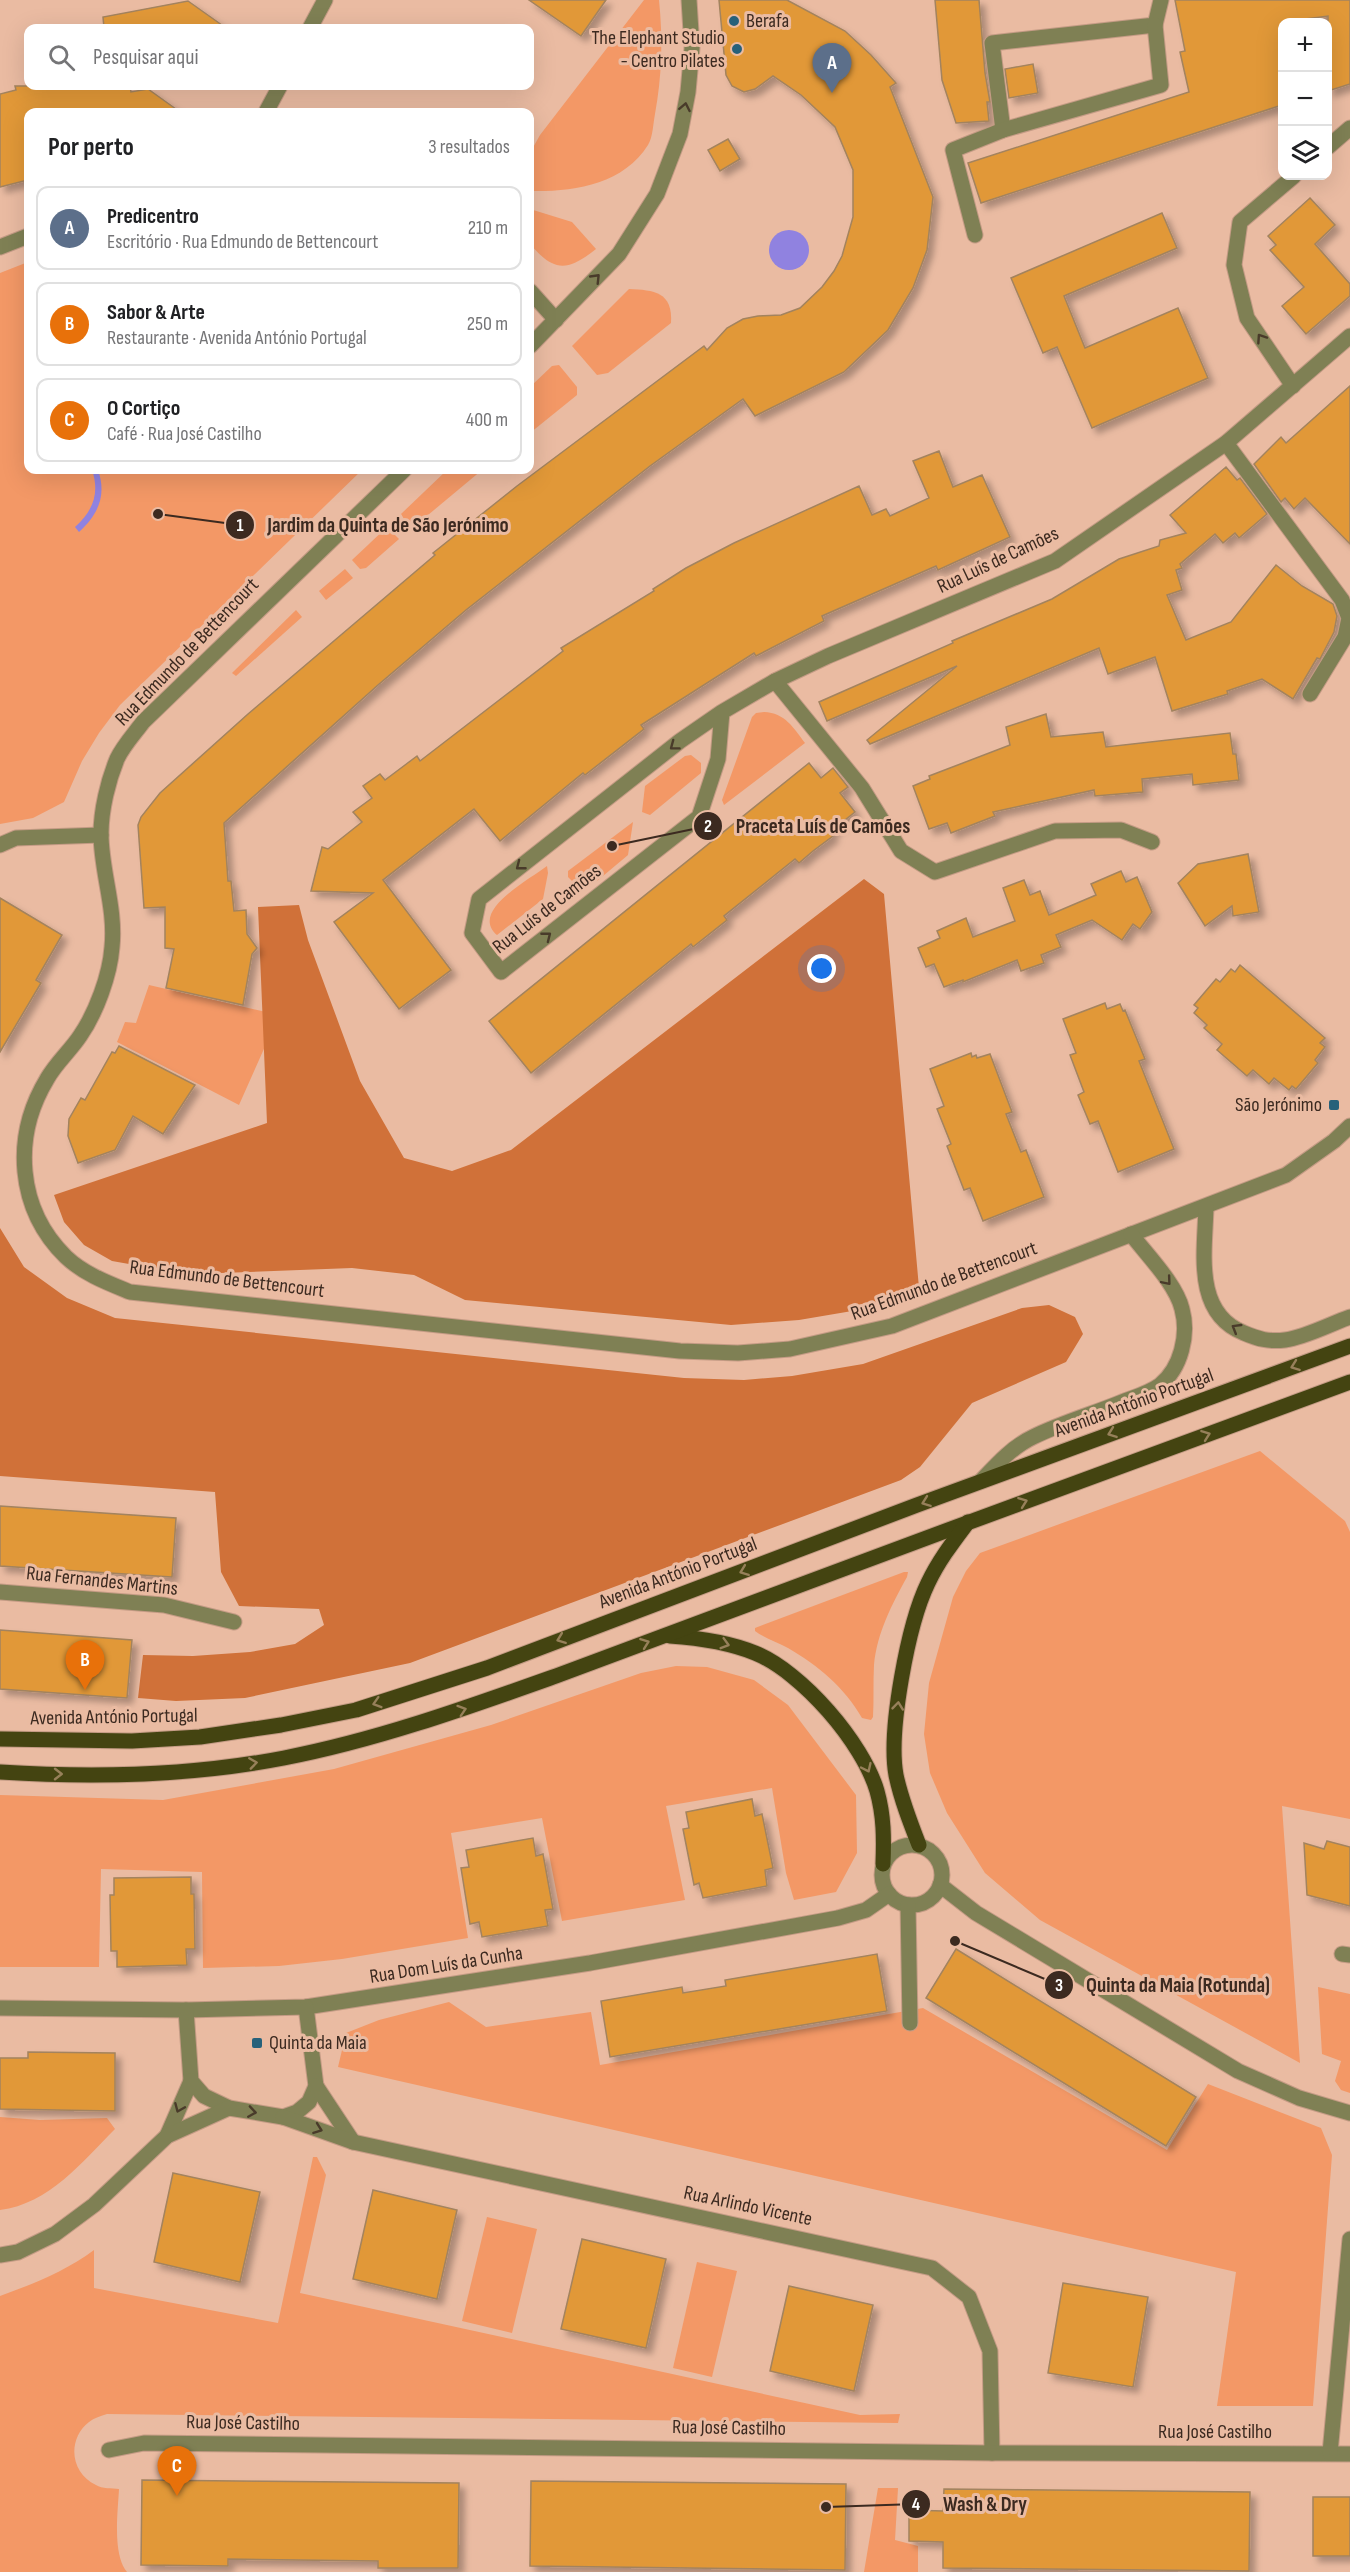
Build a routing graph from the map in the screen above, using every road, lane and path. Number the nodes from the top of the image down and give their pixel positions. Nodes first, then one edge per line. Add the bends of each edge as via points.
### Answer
1 (325, 0) edge
2 (689, 0) edge
3 (1161, 0) edge
4 (312, 24) edge
5 (1155, 25) junction
6 (278, 90) edge
7 (268, 108) edge
8 (1350, 128) edge
9 (1003, 130) junction
10 (1332, 144) edge
11 (1289, 180) edge
12 (975, 235) dead end
13 (24, 238) edge
14 (0, 247) edge
15 (534, 295) edge
16 (556, 320) junction
17 (1350, 336) edge
18 (534, 342) edge
19 (1293, 386) junction
20 (1226, 443) junction
21 (400, 474) edge
22 (775, 681) junction
23 (1310, 693) dead end
24 (722, 712) junction
25 (101, 835) junction
26 (1152, 842) dead end
27 (0, 845) edge
28 (1350, 1126) edge
29 (1206, 1207) junction
30 (1131, 1234) junction
31 (1350, 1317) edge
32 (1350, 1346) edge
33 (1350, 1382) edge
34 (981, 1481) junction
35 (968, 1522) junction
36 (0, 1592) edge
37 (234, 1622) dead end
38 (667, 1635) junction
39 (0, 1739) edge
40 (0, 1772) edge
41 (919, 1845) junction
42 (883, 1864) junction
43 (940, 1885) junction
44 (889, 1894) junction
45 (908, 1905) junction
46 (306, 2007) junction
47 (0, 2008) edge
48 (186, 2010) junction
49 (910, 2023) dead end
50 (191, 2081) junction
51 (316, 2086) junction
52 (229, 2108) junction
53 (1350, 2113) edge
54 (283, 2117) junction
55 (167, 2136) junction
56 (353, 2142) junction
57 (1350, 2239) edge
58 (0, 2255) edge
59 (109, 2450) dead end
60 (992, 2453) junction
61 (1330, 2453) junction
62 (1350, 2454) edge

1 - 4 street
16 -> 2 street via 619,254 657,194 680,134 688,92 692,48
3 - 5 street
5 - 9 street via 1161,85
5 - 9 street via 992,43
6 - 7 street
8 - 10 street
9 - 12 street via 953,150
19 -> 11 street via 1248,318 1234,265 1240,222
13 - 14 street
15 - 16 street
16 - 18 street
17 - 19 street, Rua Luís de Camões
19 - 20 street, Rua Luís de Camões
20 - 22 street, Rua Luís de Camões via 1055,561
20 - 23 street via 1341,600 1349,618 1345,637
21 - 25 street, Rua Edmundo de Bettencourt via 143,722 118,757 106,796
22 - 24 street, Rua Luís de Camões
22 - 26 street via 861,788 902,850 935,872 1055,831 1121,830
24 -> 24 street, Rua Luís de Camões via 479,898 472,933 501,972 699,817 718,759
25 - 27 street via 16,838
25 - 30 street, Rua Edmundo de Bettencourt via 111,901 112,948 99,1001 81,1035 47,1078 33,1110 25,1135 23,1167 28,1197 44,1232 68,1259 99,1280 130,1292 680,1351 738,1353 790,1349 892,1326
28 - 29 street, Rua Edmundo de Bettencourt via 1286,1175
29 - 30 street, Rua Edmundo de Bettencourt
31 -> 29 street via 1286,1340 1263,1341 1221,1318 1210,1302 1205,1278
30 -> 34 street via 1174,1289 1182,1309 1182,1351 1171,1371 1160,1384 1141,1395 1032,1438 1001,1459
32 -> 34 main road, Avenida António Portugal
35 -> 33 main road
34 -> 39 main road, Avenida António Portugal via 487,1668 356,1710 200,1737 132,1741
35 - 38 main road
41 -> 35 main road via 896,1773 895,1733 901,1678 926,1586 942,1555
36 - 37 street, Rua Fernandes Martins via 164,1605
40 -> 38 main road via 172,1772 281,1759 413,1726
38 -> 42 main road via 708,1639 757,1653 793,1677 835,1718 860,1753 877,1790 884,1827
41 - 42 street via 897,1848
41 - 43 street via 938,1860
42 - 44 street via 883,1886
43 - 45 street via 931,1898
43 - 53 street via 976,1913 1238,2071 1299,2098
44 - 45 street
44 - 46 street, Rua Dom Luís da Cunha via 866,1910 838,1918 590,1963
45 - 49 street
46 - 48 street, Rua Dom Luís da Cunha
46 - 51 street
47 - 48 street, Rua Dom Luís da Cunha
48 - 50 street
50 - 52 street, Rua Arlindo Vicente via 204,2096
50 -> 55 street
51 - 54 street via 309,2102
51 - 56 street
52 -> 54 street, Rua Arlindo Vicente
52 - 55 street
54 -> 56 street, Rua Arlindo Vicente
55 - 58 street via 94,2205 63,2228 18,2252
56 - 60 street, Rua Arlindo Vicente via 932,2268 969,2297 990,2351
57 - 61 street
59 - 60 street, Rua José Castilho via 156,2443
60 - 61 street, Rua José Castilho
61 - 62 street, Rua José Castilho

